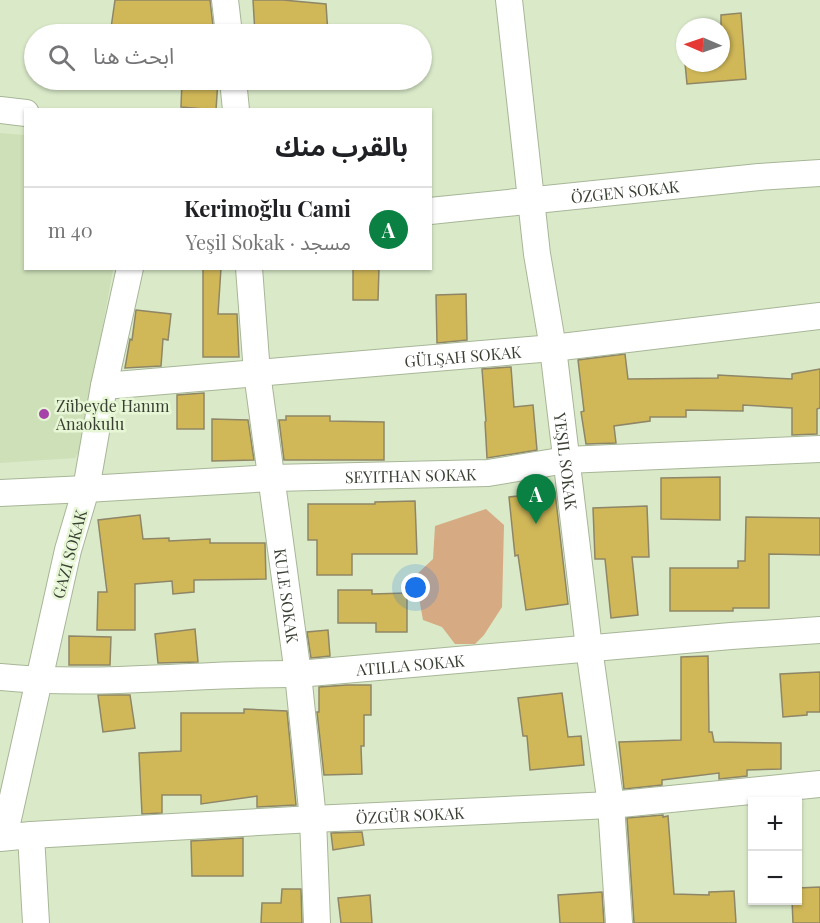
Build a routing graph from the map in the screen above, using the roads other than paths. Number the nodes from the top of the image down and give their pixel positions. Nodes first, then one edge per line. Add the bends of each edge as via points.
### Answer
1 (225, 0) edge
2 (509, 0) edge
3 (228, 24) edge
4 (234, 90) edge
5 (236, 108) edge
6 (0, 110) edge
7 (24, 113) edge
8 (820, 173) edge
9 (531, 201) junction
10 (432, 211) edge
11 (130, 270) edge
12 (249, 270) edge
13 (820, 316) edge
14 (553, 348) junction
15 (257, 373) junction
16 (104, 386) junction
17 (820, 449) edge
18 (566, 460) junction
19 (272, 478) junction
20 (86, 489) junction
21 (0, 493) edge
22 (820, 630) edge
23 (589, 648) junction
24 (298, 674) junction
25 (0, 677) edge
26 (38, 681) junction
27 (820, 784) edge
28 (611, 805) junction
29 (313, 819) junction
30 (31, 835) junction
31 (0, 838) edge
32 (36, 923) edge
33 (316, 923) edge
34 (619, 923) edge

1 - 3 street
2 - 9 street, YEŞIL SOKAK
4 - 5 street
6 - 7 street
8 - 9 street, ÖZGEN SOKAK
9 - 10 street, ÖZGEN SOKAK
9 - 14 street, YEŞIL SOKAK
11 - 16 street, GAZI SOKAK
12 - 15 street, KULE SOKAK
13 - 14 street, GÜLŞAH SOKAK
14 - 15 street, GÜLŞAH SOKAK
14 - 18 street, YEŞIL SOKAK
15 - 16 street, GÜLŞAH SOKAK
15 - 19 street, KULE SOKAK
16 - 20 street, GAZI SOKAK
17 - 18 street, SEYITHAN SOKAK
18 - 19 street, SEYITHAN SOKAK via 488,473
18 - 23 street, YEŞIL SOKAK
19 - 20 street, SEYITHAN SOKAK
19 - 24 street, KULE SOKAK
20 - 21 street, SEYITHAN SOKAK
20 - 26 street, GAZI SOKAK
22 - 23 street, ATILLA SOKAK
23 - 24 street, ATILLA SOKAK
23 - 28 street, YEŞIL SOKAK
24 - 26 street, ATILLA SOKAK
24 - 29 street, KULE SOKAK
25 - 26 street, ATILLA SOKAK
26 - 31 street, GAZI SOKAK via 8,819
27 - 28 street, ÖZGÜR SOKAK
28 - 29 street, ÖZGÜR SOKAK
28 - 34 street, YEŞIL SOKAK
29 - 30 street, ÖZGÜR SOKAK
29 - 33 street, KULE SOKAK
30 - 31 street, ÖZGÜR SOKAK
30 - 32 street

